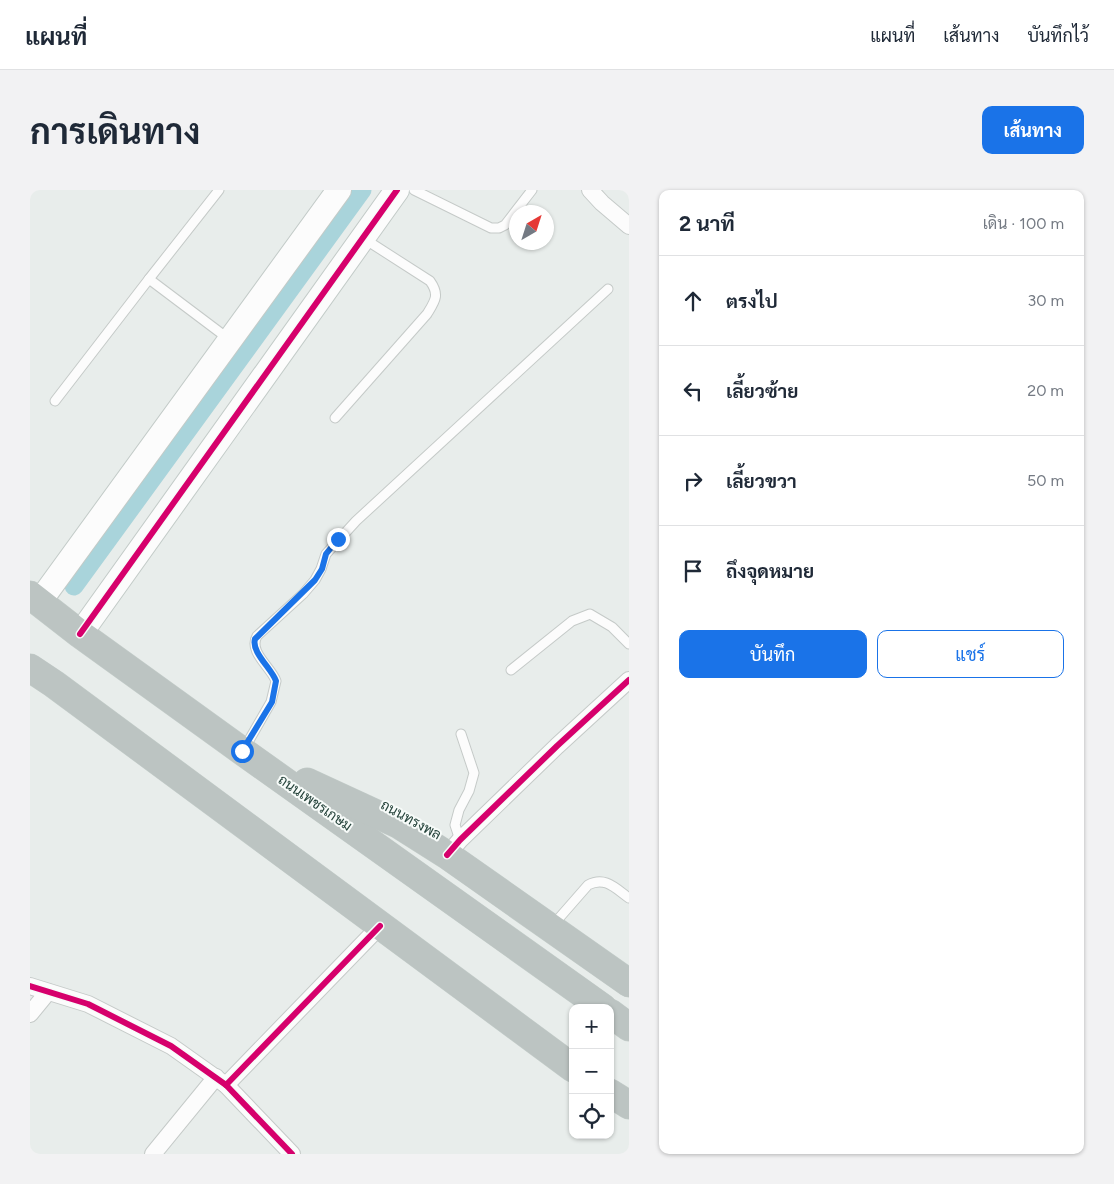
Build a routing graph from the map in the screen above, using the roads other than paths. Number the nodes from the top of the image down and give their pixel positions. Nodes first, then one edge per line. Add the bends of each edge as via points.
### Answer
1 (219, 190) edge
2 (339, 190) edge
3 (397, 190) edge
4 (414, 190) edge
5 (532, 190) edge
6 (590, 190) edge
7 (629, 226) edge
8 (362, 238) junction
9 (149, 279) junction
10 (608, 289) dead end
11 (221, 333) junction
12 (55, 401) dead end
13 (335, 418) dead end
14 (35, 598) edge
15 (80, 634) junction
16 (629, 644) edge
17 (510, 670) dead end
18 (33, 676) edge
19 (629, 680) edge
20 (461, 734) dead end
21 (242, 751) junction
22 (454, 847) junction
23 (629, 898) edge
24 (380, 926) junction
25 (551, 927) junction
26 (629, 983) edge
27 (30, 986) edge
28 (48, 992) junction
29 (597, 1004) edge
30 (30, 1014) edge
31 (614, 1016) edge
32 (629, 1027) edge
33 (569, 1065) edge
34 (221, 1081) junction
35 (612, 1094) edge
36 (614, 1104) edge
37 (629, 1105) edge
38 (629, 1117) edge
39 (153, 1154) edge
40 (292, 1154) edge

1 - 9 lane
2 - 11 street
3 - 8 street
4 - 5 lane via 491,228 504,226
6 - 7 street
8 - 13 lane via 430,281 436,290 436,300
8 - 15 street
9 - 11 lane
9 - 12 lane
10 - 21 lane via 356,521 326,554 322,569 303,594 257,636 254,642 256,649 276,681 272,702
11 - 14 street
14 - 15 highway, ถนนเพชรเกษม
15 - 21 highway, ถนนเพชรเกษม
16 - 17 lane via 612,627 590,614 572,621
18 - 24 highway via 62,690
19 - 22 street
20 - 22 lane via 474,773 459,810
21 - 22 highway, ถนนทรงพล
21 - 29 highway, ถนนเพชรเกษม
22 - 25 highway, ถนนทรงพล
23 - 25 lane via 607,881 594,882
24 - 33 highway
24 - 34 street
25 - 26 highway, ถนนทรงพล
27 - 28 street
28 - 30 street
28 - 34 street via 88,1004 123,1021 171,1046
31 - 32 highway
34 - 39 street
34 - 40 street
35 - 37 highway
36 - 38 street

